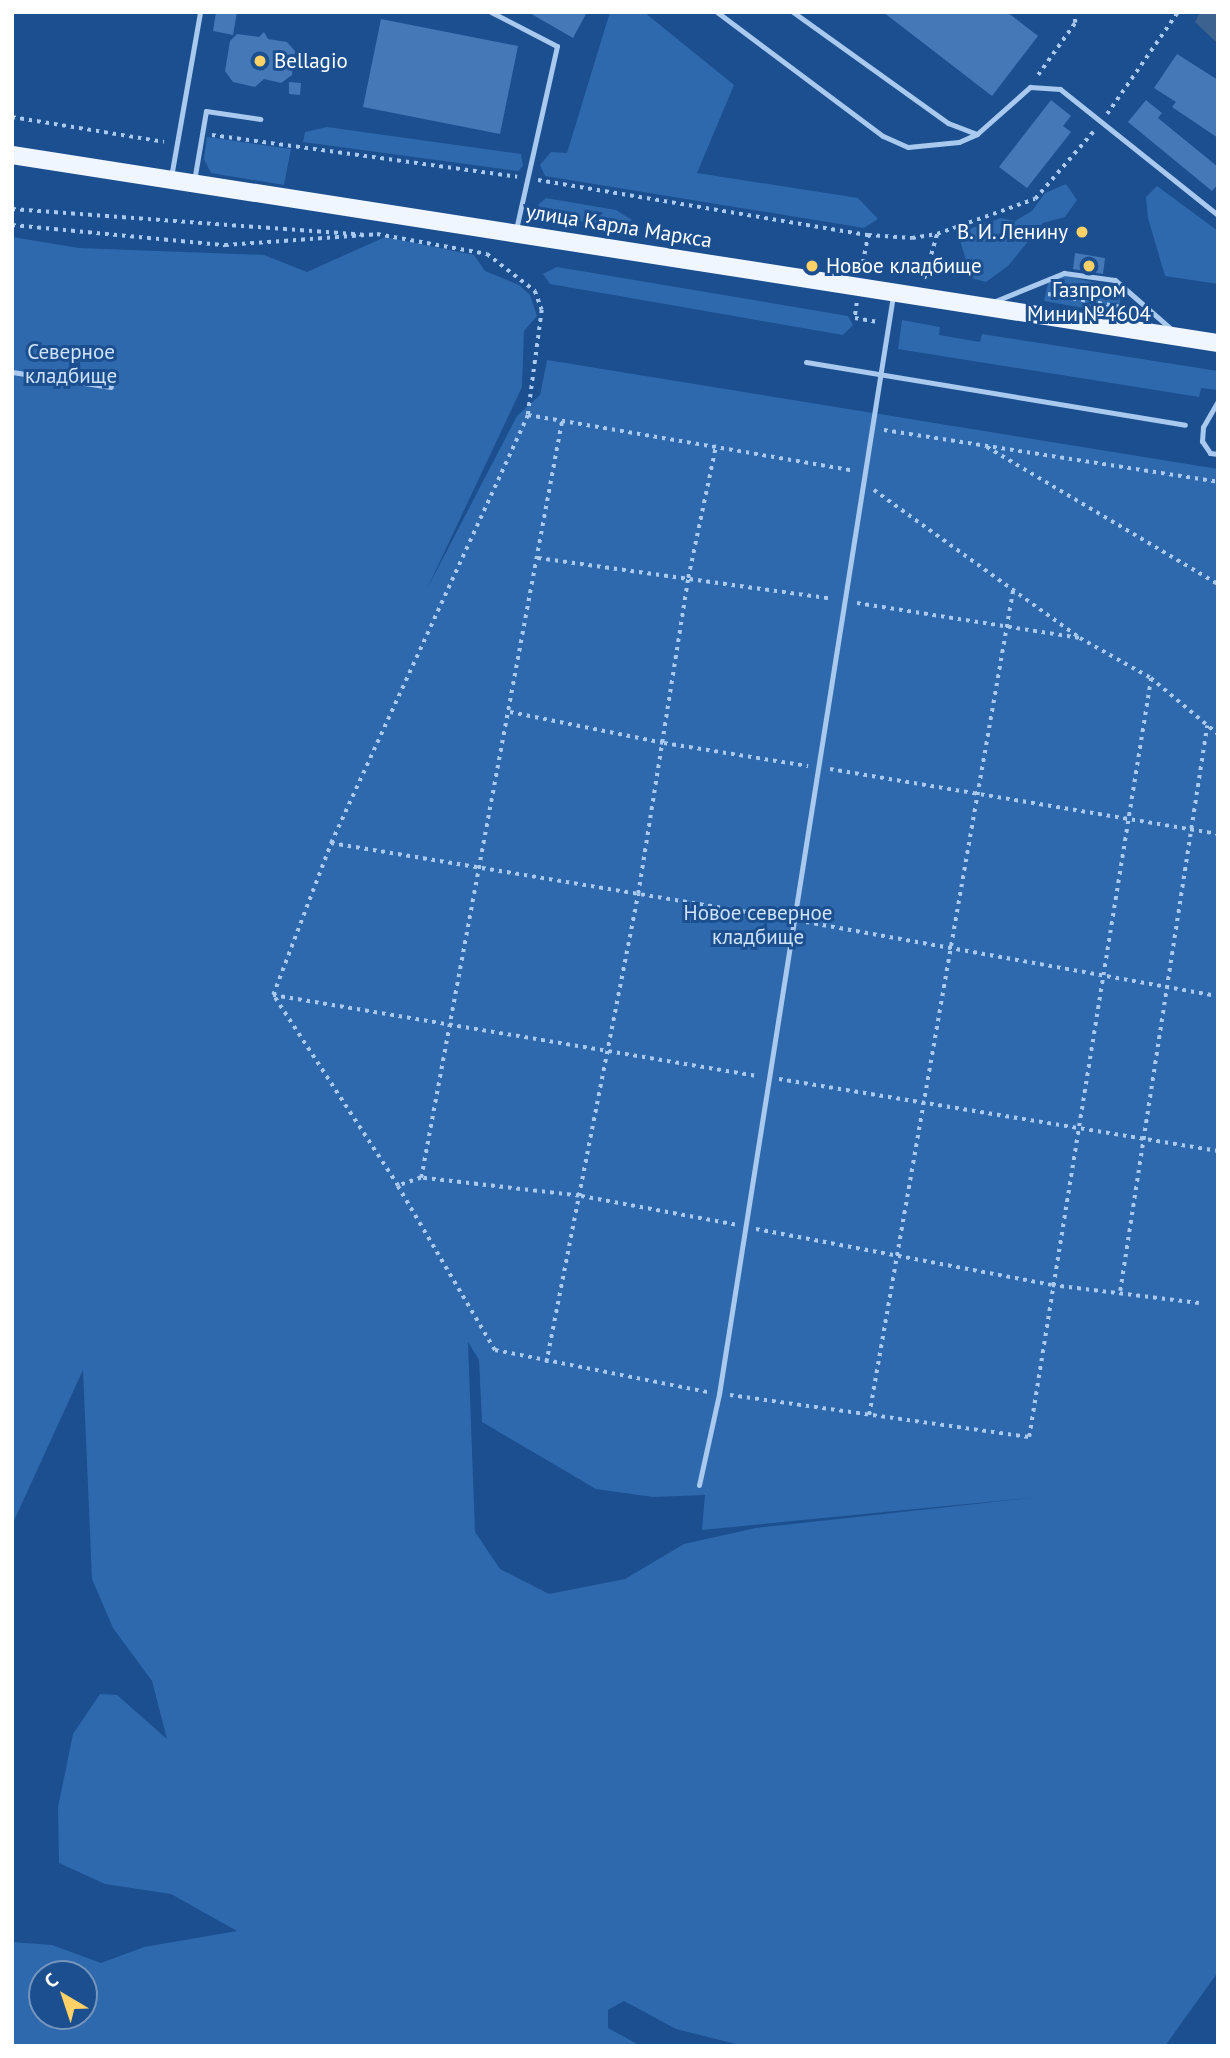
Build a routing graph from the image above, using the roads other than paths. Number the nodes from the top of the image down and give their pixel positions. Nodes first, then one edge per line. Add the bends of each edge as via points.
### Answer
1 (200, 12) edge
2 (491, 12) edge
3 (717, 12) edge
4 (793, 12) edge
5 (260, 119) dead end
6 (977, 134) junction
7 (12, 155) edge
8 (170, 180) junction
9 (193, 184) junction
10 (1218, 215) edge
11 (516, 233) junction
12 (893, 293) junction
13 (981, 306) junction
14 (1185, 338) junction
15 (1218, 343) edge
16 (806, 362) dead end
17 (12, 372) edge
18 (881, 376) junction
19 (111, 387) dead end
20 (1218, 401) edge
21 (1185, 425) dead end
22 (1218, 454) edge
23 (699, 1485) dead end

1 - 8 lane
2 - 11 lane via 558,46
3 - 6 lane via 883,136 908,148 958,142
4 - 6 lane via 948,123
5 - 9 lane via 206,111
6 - 10 lane via 1030,87 1060,89
7 - 8 main road, улица Карла Маркса
8 - 9 main road, улица Карла Маркса
9 - 11 main road, улица Карла Маркса
11 - 12 main road, улица Карла Маркса
12 - 13 main road, улица Карла Маркса
12 - 18 lane
13 - 14 main road, улица Карла Маркса
13 - 14 lane via 1064,273 1115,280
14 - 15 main road, улица Карла Маркса
16 - 18 lane
17 - 19 lane
18 - 21 lane
18 - 23 lane via 719,1394
20 - 22 lane via 1203,427 1202,441 1210,453

